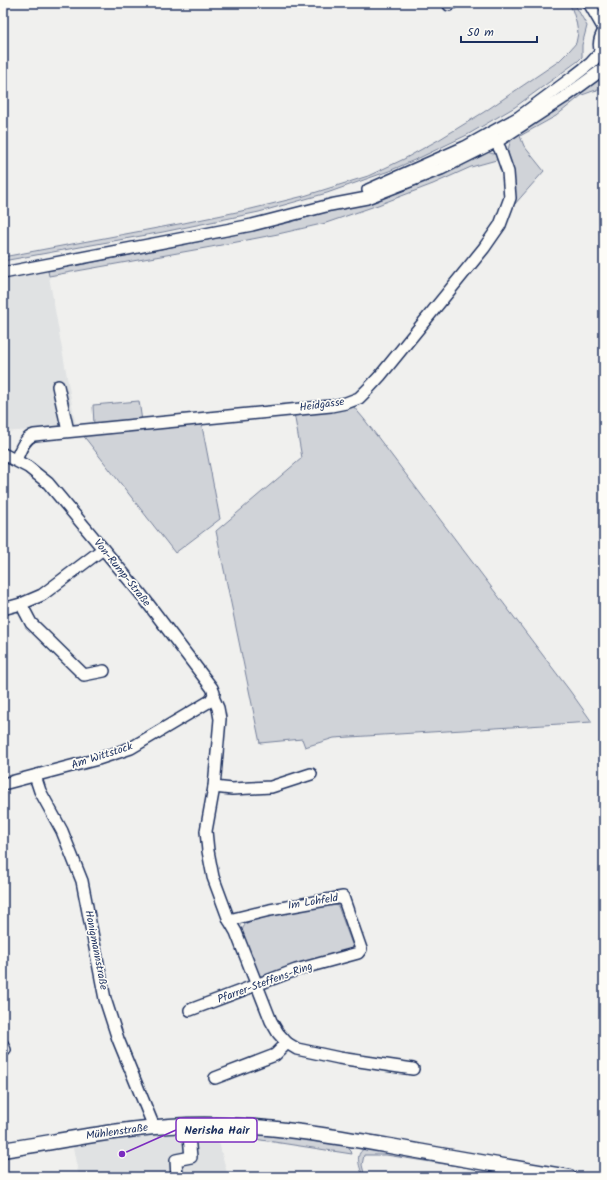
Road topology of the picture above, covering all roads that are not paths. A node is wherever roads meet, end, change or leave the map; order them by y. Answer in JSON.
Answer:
{"nodes":[{"id":1,"x":589,"y":3,"type":"edge"},
{"id":2,"x":602,"y":3,"type":"edge"},
{"id":3,"x":604,"y":6,"type":"edge"},
{"id":4,"x":604,"y":30,"type":"edge"},
{"id":5,"x":602,"y":56,"type":"edge"},
{"id":6,"x":604,"y":70,"type":"edge"},
{"id":7,"x":493,"y":137,"type":"junction"},
{"id":8,"x":3,"y":273,"type":"edge"},
{"id":9,"x":58,"y":386,"type":"dead end"},
{"id":10,"x":68,"y":432,"type":"junction"},
{"id":11,"x":3,"y":454,"type":"edge"},
{"id":12,"x":16,"y":460,"type":"junction"},
{"id":13,"x":103,"y":549,"type":"junction"},
{"id":14,"x":21,"y":604,"type":"junction"},
{"id":15,"x":3,"y":609,"type":"edge"},
{"id":16,"x":104,"y":671,"type":"dead end"},
{"id":17,"x":213,"y":697,"type":"junction"},
{"id":18,"x":311,"y":774,"type":"dead end"},
{"id":19,"x":35,"y":776,"type":"junction"},
{"id":20,"x":3,"y":784,"type":"edge"},
{"id":21,"x":214,"y":787,"type":"junction"},
{"id":22,"x":229,"y":920,"type":"junction"},
{"id":23,"x":362,"y":949,"type":"joint"},
{"id":24,"x":256,"y":985,"type":"junction"},
{"id":25,"x":190,"y":1010,"type":"dead end"},
{"id":26,"x":287,"y":1043,"type":"junction"},
{"id":27,"x":413,"y":1069,"type":"dead end"},
{"id":28,"x":215,"y":1078,"type":"dead end"},
{"id":29,"x":188,"y":1126,"type":"junction"},
{"id":30,"x":154,"y":1127,"type":"junction"},
{"id":31,"x":3,"y":1150,"type":"edge"},
{"id":32,"x":177,"y":1177,"type":"edge"},
{"id":33,"x":569,"y":1177,"type":"edge"}],
"edges":[{"from":1,"to":4,"type":"street"},
{"from":2,"to":3,"type":"street"},
{"from":4,"to":5,"type":"street"},
{"from":5,"to":7,"type":"street"},
{"from":6,"to":7,"type":"street"},
{"from":7,"to":8,"type":"street"},
{"from":7,"to":10,"type":"street","name":"Heidgasse"},
{"from":9,"to":10,"type":"street"},
{"from":10,"to":12,"type":"street","name":"Heidgasse"},
{"from":11,"to":12,"type":"street"},
{"from":12,"to":13,"type":"street","name":"Von-Rump-Straße"},
{"from":13,"to":14,"type":"street"},
{"from":13,"to":17,"type":"street","name":"Von-Rump-Straße"},
{"from":14,"to":15,"type":"street"},
{"from":14,"to":16,"type":"street"},
{"from":17,"to":19,"type":"street","name":"Am Wittstock"},
{"from":17,"to":21,"type":"street"},
{"from":18,"to":21,"type":"street"},
{"from":19,"to":20,"type":"street","name":"Am Wittstock"},
{"from":19,"to":30,"type":"street","name":"Honigmannstraße"},
{"from":21,"to":22,"type":"street"},
{"from":22,"to":23,"type":"street","name":"Im Lohfeld"},
{"from":22,"to":24,"type":"street"},
{"from":23,"to":24,"type":"street","name":"Pfarrer-Steffens-Ring"},
{"from":24,"to":25,"type":"street","name":"Pfarrer-Steffens-Ring"},
{"from":24,"to":26,"type":"street"},
{"from":26,"to":27,"type":"street"},
{"from":26,"to":28,"type":"street"},
{"from":29,"to":30,"type":"main road","name":"Mühlenstraße"},
{"from":29,"to":32,"type":"street"},
{"from":29,"to":33,"type":"main road","name":"Mühlenstraße"},
{"from":30,"to":31,"type":"main road","name":"Mühlenstraße"}]}
